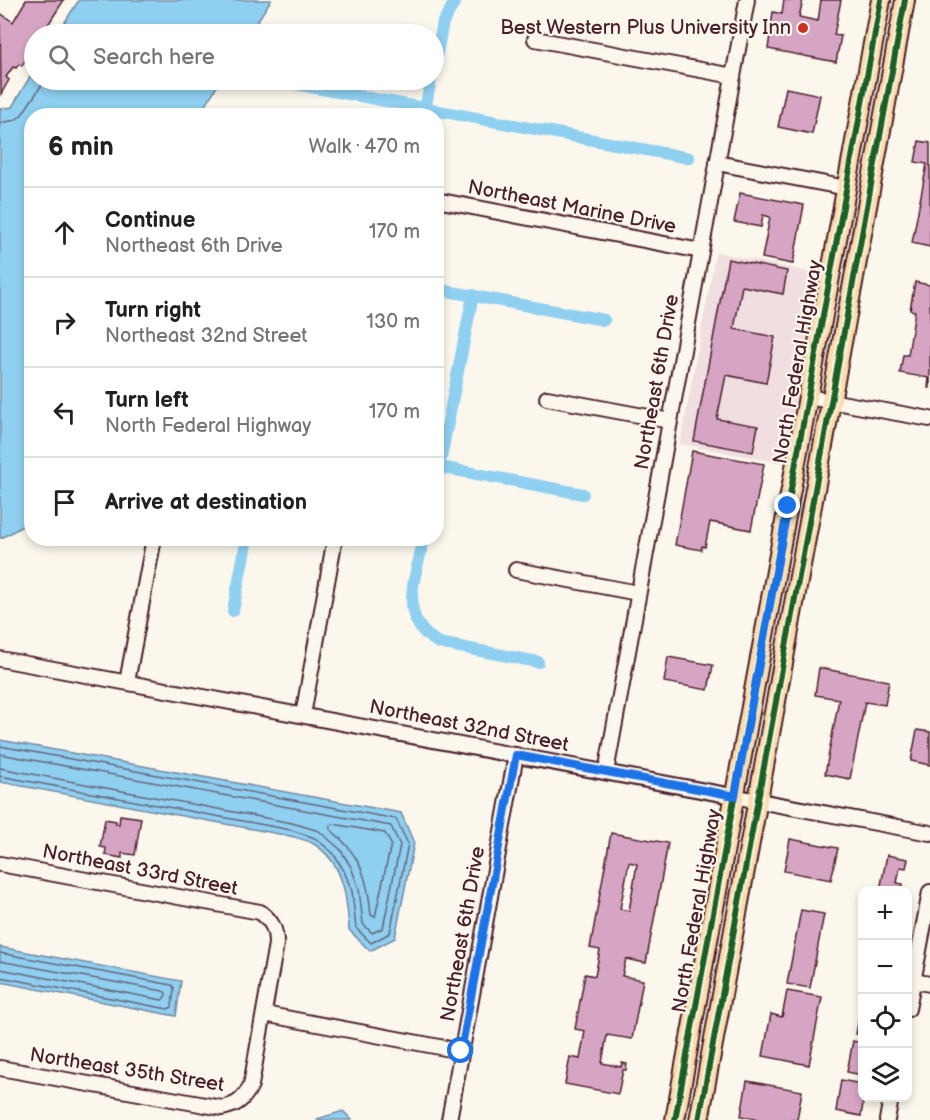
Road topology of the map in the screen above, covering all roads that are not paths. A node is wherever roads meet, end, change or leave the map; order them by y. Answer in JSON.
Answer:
{"nodes":[{"id":1,"x":747,"y":0,"type":"edge"},
{"id":2,"x":881,"y":0,"type":"edge"},
{"id":3,"x":905,"y":0,"type":"edge"},
{"id":4,"x":535,"y":39,"type":"dead end"},
{"id":5,"x":733,"y":76,"type":"junction"},
{"id":6,"x":717,"y":163,"type":"junction"},
{"id":7,"x":847,"y":188,"type":"junction"},
{"id":8,"x":444,"y":202,"type":"edge"},
{"id":9,"x":701,"y":251,"type":"junction"},
{"id":10,"x":547,"y":398,"type":"dead end"},
{"id":11,"x":808,"y":398,"type":"junction"},
{"id":12,"x":831,"y":401,"type":"junction"},
{"id":13,"x":930,"y":419,"type":"edge"},
{"id":14,"x":670,"y":421,"type":"junction"},
{"id":15,"x":152,"y":546,"type":"edge"},
{"id":16,"x":334,"y":546,"type":"edge"},
{"id":17,"x":516,"y":570,"type":"dead end"},
{"id":18,"x":638,"y":593,"type":"junction"},
{"id":19,"x":0,"y":659,"type":"edge"},
{"id":20,"x":127,"y":682,"type":"junction"},
{"id":21,"x":303,"y":715,"type":"junction"},
{"id":22,"x":516,"y":755,"type":"junction"},
{"id":23,"x":606,"y":772,"type":"junction"},
{"id":24,"x":735,"y":796,"type":"junction"},
{"id":25,"x":758,"y":802,"type":"junction"},
{"id":26,"x":930,"y":833,"type":"edge"},
{"id":27,"x":0,"y":864,"type":"edge"},
{"id":28,"x":930,"y":892,"type":"edge"},
{"id":29,"x":913,"y":981,"type":"junction"},
{"id":30,"x":930,"y":984,"type":"edge"},
{"id":31,"x":911,"y":994,"type":"edge"},
{"id":32,"x":264,"y":1014,"type":"junction"},
{"id":33,"x":461,"y":1051,"type":"junction"},
{"id":34,"x":0,"y":1068,"type":"edge"},
{"id":35,"x":890,"y":1102,"type":"edge"},
{"id":36,"x":448,"y":1120,"type":"edge"},
{"id":37,"x":675,"y":1120,"type":"edge"},
{"id":38,"x":699,"y":1120,"type":"edge"},
{"id":39,"x":887,"y":1120,"type":"edge"}],
"edges":[{"from":1,"to":5,"type":"street","name":"Northeast 6th Drive"},
{"from":2,"to":7,"type":"main road","name":"North Federal Highway"},
{"from":3,"to":12,"type":"main road","name":"North Federal Highway"},
{"from":4,"to":5,"type":"street"},
{"from":5,"to":6,"type":"street","name":"Northeast 6th Drive"},
{"from":6,"to":7,"type":"street"},
{"from":6,"to":9,"type":"street","name":"Northeast 6th Drive"},
{"from":7,"to":11,"type":"main road","name":"North Federal Highway"},
{"from":8,"to":9,"type":"street","name":"Northeast Marine Drive"},
{"from":9,"to":14,"type":"street","name":"Northeast 6th Drive"},
{"from":10,"to":14,"type":"street"},
{"from":11,"to":12,"type":"street"},
{"from":11,"to":24,"type":"main road","name":"North Federal Highway"},
{"from":12,"to":13,"type":"street"},
{"from":12,"to":25,"type":"main road","name":"North Federal Highway"},
{"from":14,"to":18,"type":"street","name":"Northeast 6th Drive"},
{"from":15,"to":20,"type":"street"},
{"from":16,"to":21,"type":"street"},
{"from":17,"to":18,"type":"street"},
{"from":18,"to":23,"type":"street","name":"Northeast 6th Drive"},
{"from":19,"to":20,"type":"street","name":"Northeast 32nd Street"},
{"from":20,"to":21,"type":"street","name":"Northeast 32nd Street"},
{"from":21,"to":22,"type":"street","name":"Northeast 32nd Street"},
{"from":22,"to":23,"type":"street","name":"Northeast 32nd Street"},
{"from":22,"to":33,"type":"street","name":"Northeast 6th Drive"},
{"from":23,"to":24,"type":"street","name":"Northeast 32nd Street"},
{"from":24,"to":25,"type":"street","name":"Northeast 32nd Street"},
{"from":24,"to":37,"type":"main road","name":"North Federal Highway"},
{"from":25,"to":26,"type":"street","name":"Northeast 32nd Street"},
{"from":25,"to":38,"type":"main road","name":"North Federal Highway"},
{"from":27,"to":32,"type":"street","name":"Northeast 33rd Street"},
{"from":28,"to":29,"type":"street"},
{"from":29,"to":30,"type":"street"},
{"from":29,"to":31,"type":"street"},
{"from":32,"to":33,"type":"street"},
{"from":32,"to":34,"type":"street","name":"Northeast 35th Street"},
{"from":33,"to":36,"type":"street","name":"Northeast 6th Drive"},
{"from":35,"to":39,"type":"street"}]}
